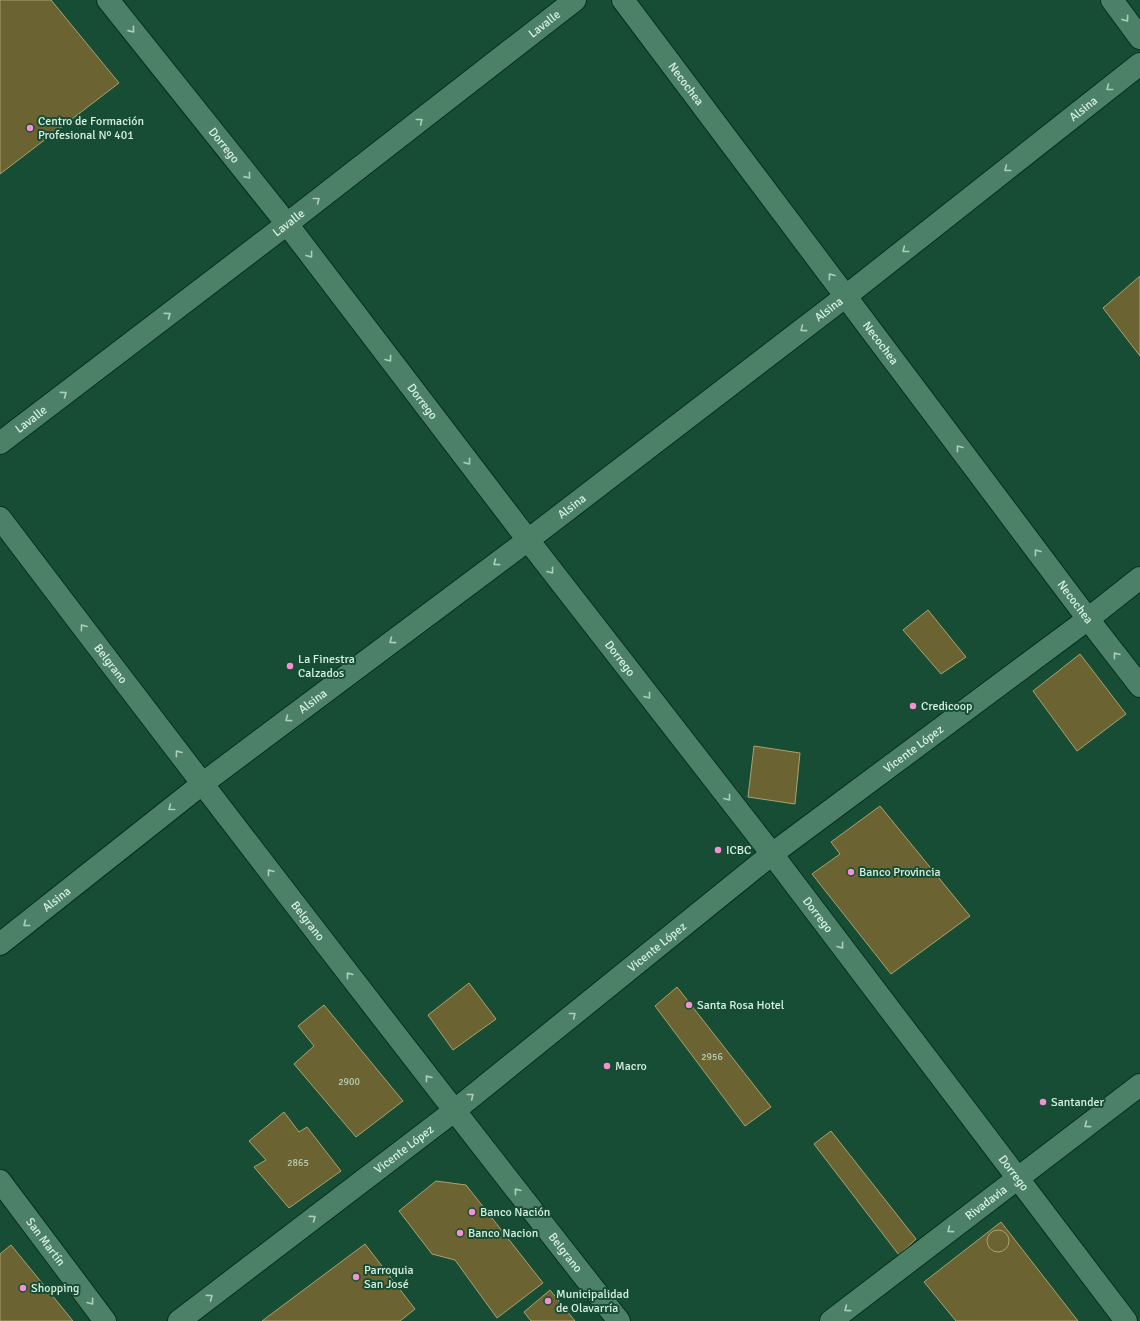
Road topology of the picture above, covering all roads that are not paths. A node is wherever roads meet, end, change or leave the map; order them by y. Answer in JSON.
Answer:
{"nodes":[{"id":1,"x":108,"y":0,"type":"edge"},
{"id":2,"x":575,"y":0,"type":"edge"},
{"id":3,"x":623,"y":0,"type":"edge"},
{"id":4,"x":1112,"y":0,"type":"edge"},
{"id":5,"x":1140,"y":38,"type":"edge"},
{"id":6,"x":1140,"y":64,"type":"edge"},
{"id":7,"x":286,"y":224,"type":"junction"},
{"id":8,"x":846,"y":296,"type":"junction"},
{"id":9,"x":0,"y":443,"type":"edge"},
{"id":10,"x":0,"y":518,"type":"edge"},
{"id":11,"x":528,"y":540,"type":"junction"},
{"id":12,"x":1140,"y":578,"type":"edge"},
{"id":13,"x":1088,"y":619,"type":"junction"},
{"id":14,"x":1140,"y":686,"type":"edge"},
{"id":15,"x":202,"y":784,"type":"junction"},
{"id":16,"x":772,"y":854,"type":"junction"},
{"id":17,"x":0,"y":944,"type":"edge"},
{"id":18,"x":1140,"y":1085,"type":"edge"},
{"id":19,"x":454,"y":1111,"type":"junction"},
{"id":20,"x":1017,"y":1179,"type":"junction"},
{"id":21,"x":0,"y":1181,"type":"edge"},
{"id":22,"x":105,"y":1321,"type":"edge"},
{"id":23,"x":179,"y":1321,"type":"edge"},
{"id":24,"x":619,"y":1321,"type":"edge"},
{"id":25,"x":831,"y":1321,"type":"edge"},
{"id":26,"x":1126,"y":1321,"type":"edge"}],
"edges":[{"from":1,"to":7,"type":"street","name":"Dorrego","one_way":true},
{"from":7,"to":2,"type":"street","name":"Lavalle","one_way":true},
{"from":8,"to":3,"type":"street","name":"Necochea","one_way":true},
{"from":4,"to":5,"type":"street","one_way":true},
{"from":6,"to":8,"type":"street","name":"Alsina","one_way":true},
{"from":9,"to":7,"type":"street","name":"Lavalle","one_way":true},
{"from":7,"to":11,"type":"street","name":"Dorrego","one_way":true},
{"from":8,"to":11,"type":"street","name":"Alsina","one_way":true},
{"from":13,"to":8,"type":"street","name":"Necochea","one_way":true},
{"from":15,"to":10,"type":"street","name":"Belgrano","one_way":true},
{"from":11,"to":15,"type":"street","name":"Alsina","one_way":true},
{"from":11,"to":16,"type":"street","name":"Dorrego","one_way":true},
{"from":12,"to":13,"type":"street","name":"Vicente López"},
{"from":14,"to":13,"type":"street","name":"Necochea","one_way":true},
{"from":13,"to":16,"type":"street","name":"Vicente López"},
{"from":15,"to":17,"type":"street","name":"Alsina","one_way":true},
{"from":19,"to":15,"type":"street","name":"Belgrano","one_way":true},
{"from":19,"to":16,"type":"street","name":"Vicente López","one_way":true},
{"from":16,"to":20,"type":"street","name":"Dorrego","one_way":true},
{"from":18,"to":20,"type":"street","name":"Rivadavia","one_way":true},
{"from":23,"to":19,"type":"street","name":"Vicente López","one_way":true},
{"from":24,"to":19,"type":"street","name":"Belgrano","one_way":true},
{"from":20,"to":25,"type":"street","name":"Rivadavia","one_way":true},
{"from":20,"to":26,"type":"street","name":"Dorrego"},
{"from":21,"to":22,"type":"street","name":"San Martín","one_way":true}]}
